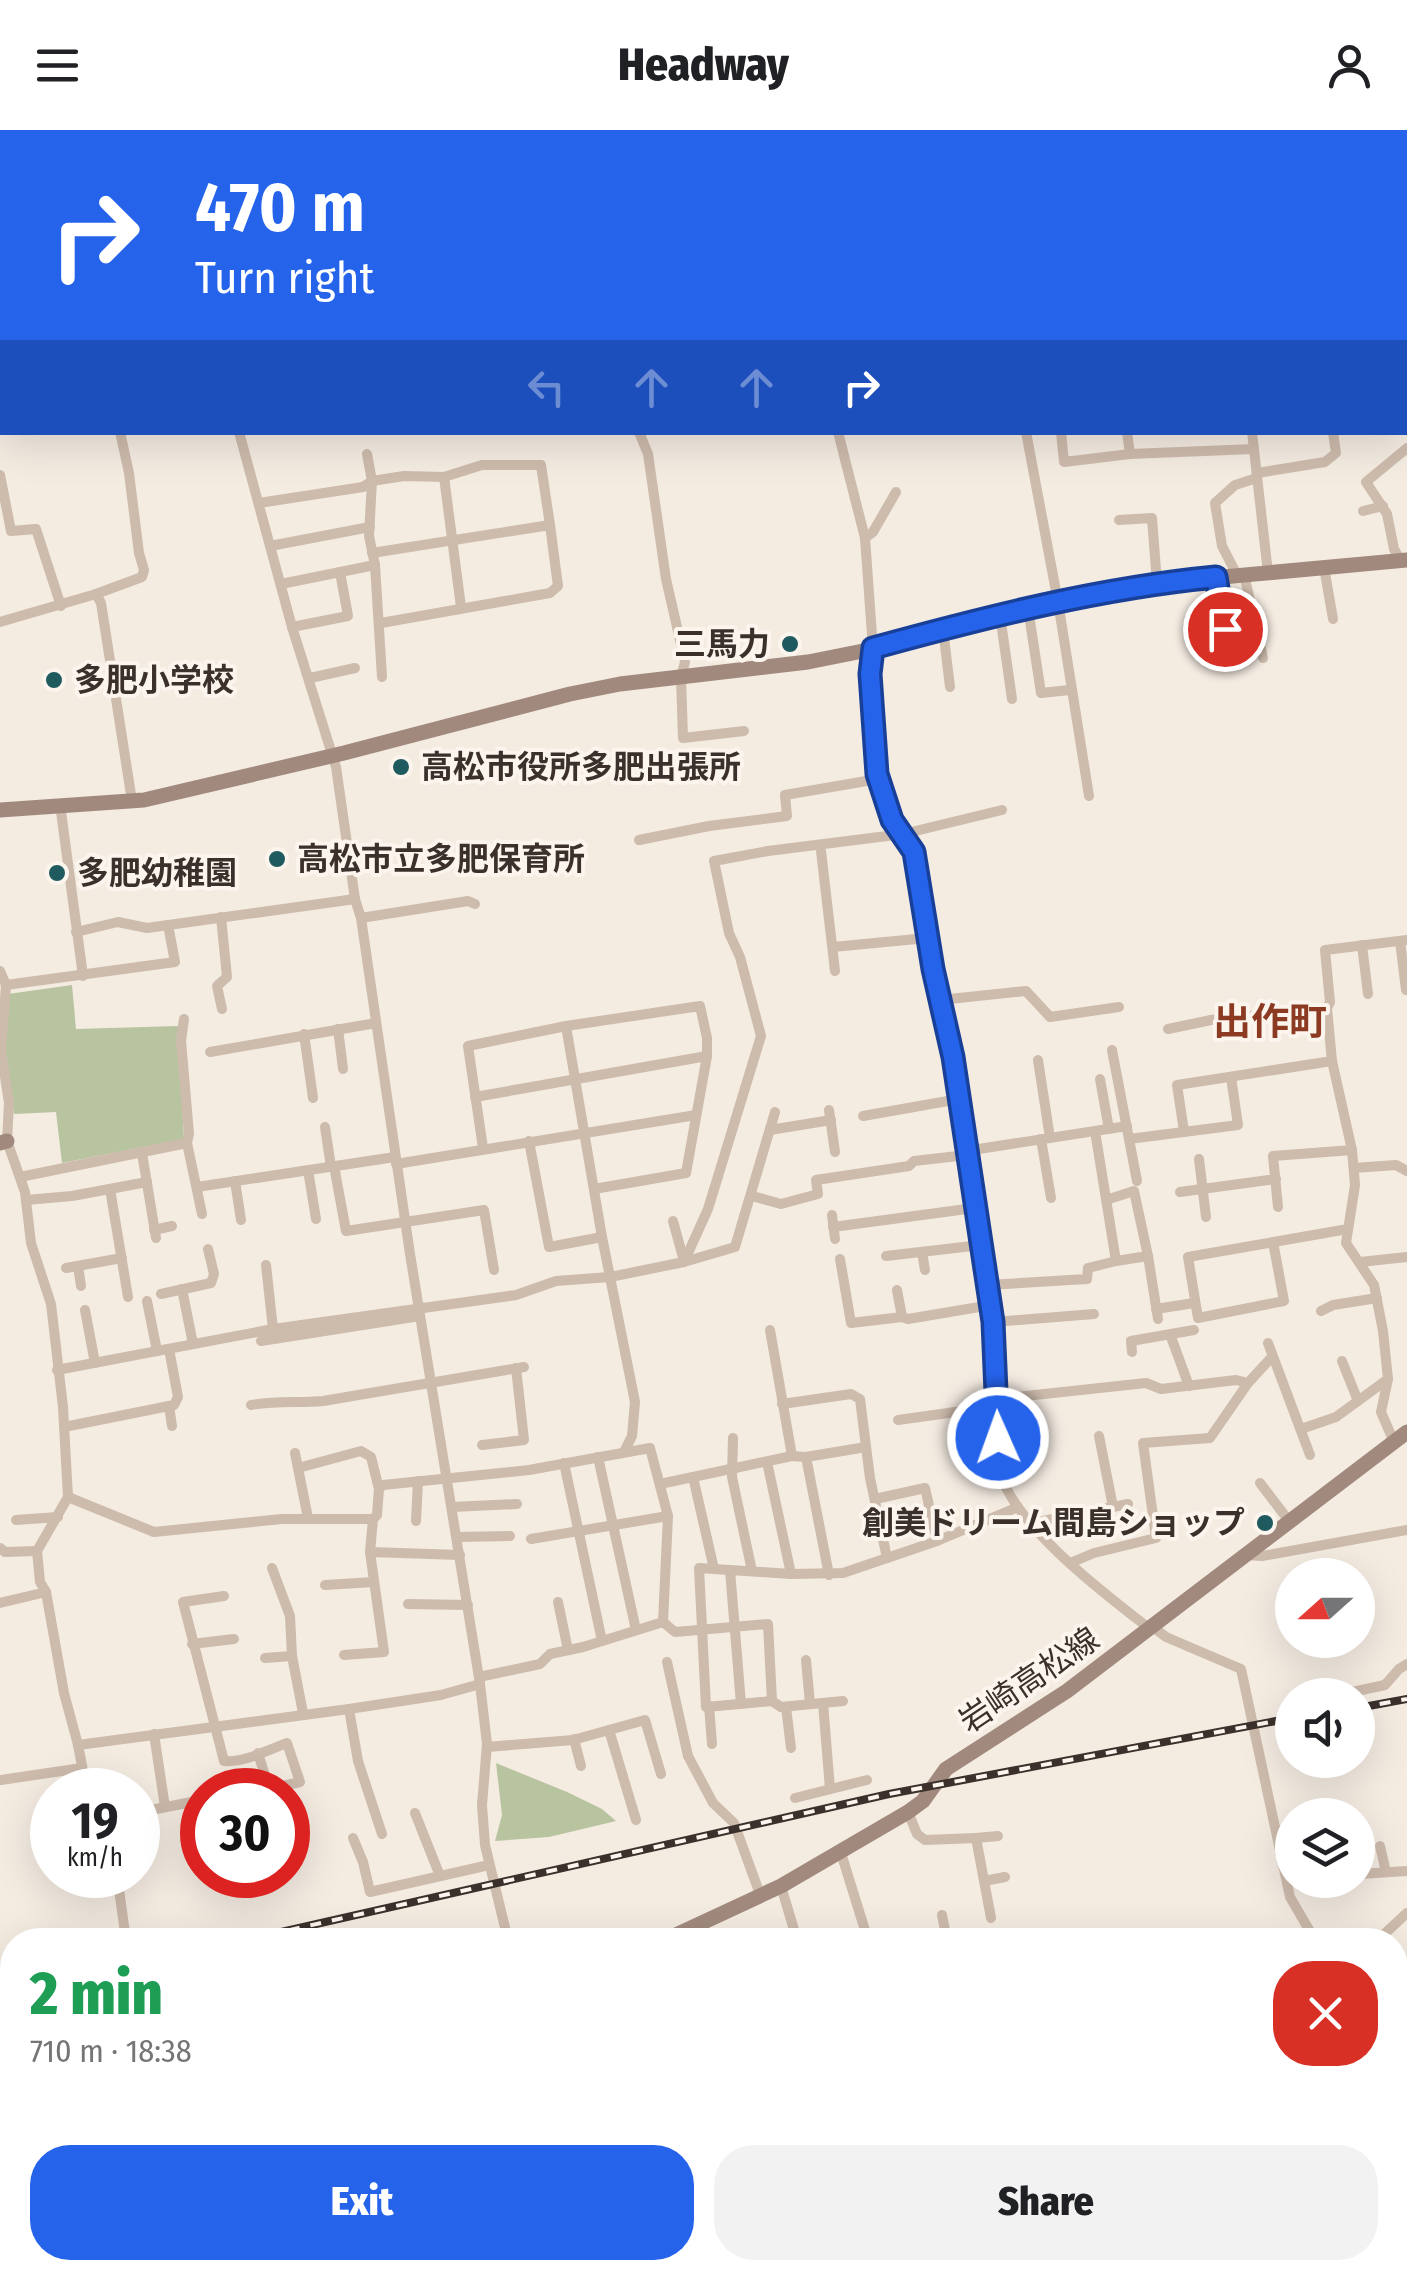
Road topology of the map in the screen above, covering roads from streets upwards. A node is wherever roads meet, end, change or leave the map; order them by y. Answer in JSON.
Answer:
{"nodes":[{"id":1,"x":121,"y":435,"type":"edge"},
{"id":2,"x":241,"y":435,"type":"edge"},
{"id":3,"x":641,"y":435,"type":"edge"},
{"id":4,"x":839,"y":435,"type":"edge"},
{"id":5,"x":1027,"y":435,"type":"edge"},
{"id":6,"x":1061,"y":435,"type":"edge"},
{"id":7,"x":1127,"y":435,"type":"edge"},
{"id":8,"x":1252,"y":435,"type":"edge"},
{"id":9,"x":1333,"y":435,"type":"edge"},
{"id":10,"x":1254,"y":448,"type":"junction"},
{"id":11,"x":1407,"y":448,"type":"edge"},
{"id":12,"x":367,"y":454,"type":"dead end"},
{"id":13,"x":1130,"y":454,"type":"junction"},
{"id":14,"x":0,"y":475,"type":"edge"},
{"id":15,"x":1257,"y":475,"type":"junction"},
{"id":16,"x":444,"y":477,"type":"junction"},
{"id":17,"x":372,"y":481,"type":"junction"},
{"id":18,"x":896,"y":492,"type":"dead end"},
{"id":19,"x":258,"y":504,"type":"junction"},
{"id":20,"x":1383,"y":506,"type":"junction"},
{"id":21,"x":1363,"y":511,"type":"dead end"},
{"id":22,"x":1119,"y":520,"type":"dead end"},
{"id":23,"x":550,"y":525,"type":"junction"},
{"id":24,"x":370,"y":527,"type":"junction"},
{"id":25,"x":865,"y":538,"type":"junction"},
{"id":26,"x":454,"y":540,"type":"junction"},
{"id":27,"x":270,"y":546,"type":"junction"},
{"id":28,"x":374,"y":560,"type":"junction"},
{"id":29,"x":1404,"y":560,"type":"edge"},
{"id":30,"x":1324,"y":568,"type":"junction"},
{"id":31,"x":340,"y":572,"type":"junction"},
{"id":32,"x":1268,"y":572,"type":"junction"},
{"id":33,"x":1240,"y":575,"type":"junction"},
{"id":34,"x":1216,"y":577,"type":"junction"},
{"id":35,"x":1157,"y":583,"type":"junction"},
{"id":36,"x":281,"y":584,"type":"junction"},
{"id":37,"x":96,"y":594,"type":"junction"},
{"id":38,"x":1058,"y":602,"type":"junction"},
{"id":39,"x":62,"y":606,"type":"junction"},
{"id":40,"x":461,"y":607,"type":"junction"},
{"id":41,"x":1028,"y":608,"type":"junction"},
{"id":42,"x":1000,"y":615,"type":"junction"},
{"id":43,"x":1253,"y":616,"type":"junction"},
{"id":44,"x":1334,"y":619,"type":"dead end"},
{"id":45,"x":0,"y":622,"type":"edge"},
{"id":46,"x":381,"y":623,"type":"junction"},
{"id":47,"x":292,"y":627,"type":"junction"},
{"id":48,"x":943,"y":629,"type":"junction"},
{"id":49,"x":873,"y":648,"type":"junction"},
{"id":50,"x":1263,"y":658,"type":"dead end"},
{"id":51,"x":355,"y":668,"type":"dead end"},
{"id":52,"x":382,"y":677,"type":"dead end"},
{"id":53,"x":681,"y":677,"type":"junction"},
{"id":54,"x":310,"y":678,"type":"junction"},
{"id":55,"x":950,"y":686,"type":"dead end"},
{"id":56,"x":1070,"y":690,"type":"junction"},
{"id":57,"x":1012,"y":699,"type":"dead end"},
{"id":58,"x":744,"y":731,"type":"dead end"},
{"id":59,"x":332,"y":756,"type":"junction"},
{"id":60,"x":878,"y":779,"type":"junction"},
{"id":61,"x":1088,"y":796,"type":"dead end"},
{"id":62,"x":132,"y":801,"type":"junction"},
{"id":63,"x":60,"y":804,"type":"junction"},
{"id":64,"x":0,"y":810,"type":"edge"},
{"id":65,"x":1002,"y":810,"type":"dead end"},
{"id":66,"x":903,"y":834,"type":"junction"},
{"id":67,"x":639,"y":840,"type":"dead end"},
{"id":68,"x":822,"y":850,"type":"dead end"},
{"id":69,"x":355,"y":899,"type":"junction"},
{"id":70,"x":474,"y":904,"type":"dead end"},
{"id":71,"x":222,"y":917,"type":"junction"},
{"id":72,"x":362,"y":918,"type":"junction"},
{"id":73,"x":168,"y":925,"type":"junction"},
{"id":74,"x":76,"y":932,"type":"junction"},
{"id":75,"x":927,"y":938,"type":"junction"},
{"id":76,"x":1403,"y":941,"type":"edge"},
{"id":77,"x":1362,"y":945,"type":"junction"},
{"id":78,"x":833,"y":947,"type":"junction"},
{"id":79,"x":0,"y":971,"type":"edge"},
{"id":80,"x":835,"y":971,"type":"dead end"},
{"id":81,"x":82,"y":976,"type":"junction"},
{"id":82,"x":6,"y":985,"type":"junction"},
{"id":83,"x":1406,"y":990,"type":"edge"},
{"id":84,"x":1368,"y":994,"type":"dead end"},
{"id":85,"x":940,"y":1000,"type":"junction"},
{"id":86,"x":1120,"y":1007,"type":"dead end"},
{"id":87,"x":1327,"y":1008,"type":"junction"},
{"id":88,"x":222,"y":1009,"type":"dead end"},
{"id":89,"x":184,"y":1019,"type":"dead end"},
{"id":90,"x":376,"y":1023,"type":"junction"},
{"id":91,"x":566,"y":1026,"type":"junction"},
{"id":92,"x":338,"y":1029,"type":"junction"},
{"id":93,"x":1168,"y":1029,"type":"dead end"},
{"id":94,"x":304,"y":1034,"type":"junction"},
{"id":95,"x":1112,"y":1050,"type":"dead end"},
{"id":96,"x":210,"y":1052,"type":"dead end"},
{"id":97,"x":707,"y":1056,"type":"junction"},
{"id":98,"x":1038,"y":1060,"type":"dead end"},
{"id":99,"x":1332,"y":1061,"type":"junction"},
{"id":100,"x":343,"y":1069,"type":"dead end"},
{"id":101,"x":1231,"y":1077,"type":"junction"},
{"id":102,"x":1100,"y":1079,"type":"dead end"},
{"id":103,"x":574,"y":1080,"type":"junction"},
{"id":104,"x":475,"y":1097,"type":"junction"},
{"id":105,"x":313,"y":1098,"type":"dead end"},
{"id":106,"x":959,"y":1099,"type":"junction"},
{"id":107,"x":775,"y":1112,"type":"dead end"},
{"id":108,"x":696,"y":1115,"type":"junction"},
{"id":109,"x":863,"y":1116,"type":"dead end"},
{"id":110,"x":324,"y":1127,"type":"dead end"},
{"id":111,"x":1108,"y":1129,"type":"junction"},
{"id":112,"x":770,"y":1130,"type":"junction"},
{"id":113,"x":1096,"y":1131,"type":"junction"},
{"id":114,"x":583,"y":1132,"type":"junction"},
{"id":115,"x":1128,"y":1132,"type":"junction"},
{"id":116,"x":1184,"y":1132,"type":"junction"},
{"id":117,"x":1045,"y":1138,"type":"junction"},
{"id":118,"x":530,"y":1141,"type":"junction"},
{"id":119,"x":4,"y":1142,"type":"edge"},
{"id":120,"x":187,"y":1143,"type":"junction"},
{"id":121,"x":483,"y":1148,"type":"junction"},
{"id":122,"x":1352,"y":1150,"type":"junction"},
{"id":123,"x":835,"y":1152,"type":"dead end"},
{"id":124,"x":142,"y":1153,"type":"junction"},
{"id":125,"x":967,"y":1153,"type":"junction"},
{"id":126,"x":395,"y":1160,"type":"junction"},
{"id":127,"x":1200,"y":1160,"type":"dead end"},
{"id":128,"x":332,"y":1167,"type":"junction"},
{"id":129,"x":1354,"y":1168,"type":"junction"},
{"id":130,"x":308,"y":1170,"type":"junction"},
{"id":131,"x":1407,"y":1171,"type":"edge"},
{"id":132,"x":20,"y":1176,"type":"junction"},
{"id":133,"x":1276,"y":1179,"type":"junction"},
{"id":134,"x":235,"y":1181,"type":"junction"},
{"id":135,"x":1137,"y":1181,"type":"dead end"},
{"id":136,"x":147,"y":1182,"type":"junction"},
{"id":137,"x":197,"y":1187,"type":"junction"},
{"id":138,"x":1203,"y":1188,"type":"junction"},
{"id":139,"x":594,"y":1189,"type":"junction"},
{"id":140,"x":110,"y":1190,"type":"junction"},
{"id":141,"x":1180,"y":1192,"type":"dead end"},
{"id":142,"x":752,"y":1196,"type":"junction"},
{"id":143,"x":1050,"y":1198,"type":"dead end"},
{"id":144,"x":26,"y":1200,"type":"junction"},
{"id":145,"x":1106,"y":1200,"type":"junction"},
{"id":146,"x":1278,"y":1207,"type":"dead end"},
{"id":147,"x":974,"y":1208,"type":"junction"},
{"id":148,"x":202,"y":1214,"type":"dead end"},
{"id":149,"x":1206,"y":1217,"type":"dead end"},
{"id":150,"x":316,"y":1219,"type":"dead end"},
{"id":151,"x":241,"y":1220,"type":"dead end"},
{"id":152,"x":673,"y":1221,"type":"dead end"},
{"id":153,"x":405,"y":1222,"type":"junction"},
{"id":154,"x":172,"y":1226,"type":"dead end"},
{"id":155,"x":833,"y":1227,"type":"dead end"},
{"id":156,"x":1348,"y":1229,"type":"junction"},
{"id":157,"x":602,"y":1238,"type":"junction"},
{"id":158,"x":1273,"y":1242,"type":"junction"},
{"id":159,"x":980,"y":1244,"type":"junction"},
{"id":160,"x":208,"y":1250,"type":"dead end"},
{"id":161,"x":922,"y":1252,"type":"junction"},
{"id":162,"x":886,"y":1256,"type":"dead end"},
{"id":163,"x":1148,"y":1256,"type":"junction"},
{"id":164,"x":122,"y":1258,"type":"junction"},
{"id":165,"x":1407,"y":1258,"type":"edge"},
{"id":166,"x":840,"y":1259,"type":"dead end"},
{"id":167,"x":1116,"y":1261,"type":"junction"},
{"id":168,"x":684,"y":1262,"type":"junction"},
{"id":169,"x":1360,"y":1262,"type":"junction"},
{"id":170,"x":266,"y":1265,"type":"dead end"},
{"id":171,"x":494,"y":1270,"type":"dead end"},
{"id":172,"x":925,"y":1270,"type":"dead end"},
{"id":173,"x":610,"y":1277,"type":"junction"},
{"id":174,"x":988,"y":1285,"type":"junction"},
{"id":175,"x":82,"y":1286,"type":"dead end"},
{"id":176,"x":182,"y":1289,"type":"junction"},
{"id":177,"x":898,"y":1290,"type":"dead end"},
{"id":178,"x":161,"y":1294,"type":"dead end"},
{"id":179,"x":128,"y":1297,"type":"dead end"},
{"id":180,"x":1376,"y":1298,"type":"junction"},
{"id":181,"x":147,"y":1301,"type":"dead end"},
{"id":182,"x":1194,"y":1303,"type":"junction"},
{"id":183,"x":991,"y":1305,"type":"junction"},
{"id":184,"x":85,"y":1310,"type":"dead end"},
{"id":185,"x":1322,"y":1311,"type":"dead end"},
{"id":186,"x":419,"y":1312,"type":"junction"},
{"id":187,"x":1094,"y":1314,"type":"dead end"},
{"id":188,"x":902,"y":1317,"type":"junction"},
{"id":189,"x":993,"y":1322,"type":"junction"},
{"id":190,"x":273,"y":1328,"type":"junction"},
{"id":191,"x":770,"y":1330,"type":"dead end"},
{"id":192,"x":1194,"y":1330,"type":"dead end"},
{"id":193,"x":1171,"y":1336,"type":"junction"},
{"id":194,"x":262,"y":1340,"type":"dead end"},
{"id":195,"x":1268,"y":1343,"type":"dead end"},
{"id":196,"x":193,"y":1344,"type":"junction"},
{"id":197,"x":163,"y":1350,"type":"junction"},
{"id":198,"x":1132,"y":1352,"type":"dead end"},
{"id":199,"x":1272,"y":1356,"type":"junction"},
{"id":200,"x":1342,"y":1361,"type":"dead end"},
{"id":201,"x":95,"y":1363,"type":"junction"},
{"id":202,"x":57,"y":1370,"type":"junction"},
{"id":203,"x":1388,"y":1378,"type":"junction"},
{"id":204,"x":431,"y":1382,"type":"junction"},
{"id":205,"x":1248,"y":1382,"type":"junction"},
{"id":206,"x":1189,"y":1386,"type":"junction"},
{"id":207,"x":1358,"y":1401,"type":"junction"},
{"id":208,"x":998,"y":1402,"type":"junction"},
{"id":209,"x":782,"y":1404,"type":"junction"},
{"id":210,"x":252,"y":1405,"type":"dead end"},
{"id":211,"x":168,"y":1406,"type":"junction"},
{"id":212,"x":898,"y":1420,"type":"dead end"},
{"id":213,"x":172,"y":1426,"type":"dead end"},
{"id":214,"x":64,"y":1427,"type":"junction"},
{"id":215,"x":1301,"y":1429,"type":"junction"},
{"id":216,"x":1099,"y":1436,"type":"dead end"},
{"id":217,"x":1400,"y":1437,"type":"edge"},
{"id":218,"x":732,"y":1438,"type":"dead end"},
{"id":219,"x":482,"y":1445,"type":"dead end"},
{"id":220,"x":866,"y":1447,"type":"junction"},
{"id":221,"x":624,"y":1452,"type":"junction"},
{"id":222,"x":294,"y":1453,"type":"dead end"},
{"id":223,"x":1310,"y":1455,"type":"dead end"},
{"id":224,"x":792,"y":1456,"type":"junction"},
{"id":225,"x":598,"y":1457,"type":"junction"},
{"id":226,"x":806,"y":1458,"type":"junction"},
{"id":227,"x":767,"y":1462,"type":"junction"},
{"id":228,"x":564,"y":1464,"type":"junction"},
{"id":229,"x":298,"y":1468,"type":"junction"},
{"id":230,"x":732,"y":1469,"type":"junction"},
{"id":231,"x":447,"y":1477,"type":"junction"},
{"id":232,"x":693,"y":1477,"type":"junction"},
{"id":233,"x":418,"y":1480,"type":"junction"},
{"id":234,"x":660,"y":1484,"type":"junction"},
{"id":235,"x":1260,"y":1484,"type":"dead end"},
{"id":236,"x":379,"y":1489,"type":"junction"},
{"id":237,"x":68,"y":1497,"type":"junction"},
{"id":238,"x":875,"y":1499,"type":"junction"},
{"id":239,"x":517,"y":1504,"type":"dead end"},
{"id":240,"x":1128,"y":1504,"type":"dead end"},
{"id":241,"x":1018,"y":1506,"type":"junction"},
{"id":242,"x":452,"y":1507,"type":"junction"},
{"id":243,"x":1113,"y":1507,"type":"junction"},
{"id":244,"x":668,"y":1516,"type":"junction"},
{"id":245,"x":58,"y":1517,"type":"junction"},
{"id":246,"x":308,"y":1518,"type":"junction"},
{"id":247,"x":373,"y":1519,"type":"junction"},
{"id":248,"x":16,"y":1520,"type":"dead end"},
{"id":249,"x":416,"y":1521,"type":"dead end"},
{"id":250,"x":1289,"y":1521,"type":"junction"},
{"id":251,"x":1033,"y":1523,"type":"junction"},
{"id":252,"x":613,"y":1526,"type":"junction"},
{"id":253,"x":1407,"y":1530,"type":"edge"},
{"id":254,"x":579,"y":1532,"type":"junction"},
{"id":255,"x":510,"y":1536,"type":"dead end"},
{"id":256,"x":457,"y":1537,"type":"junction"},
{"id":257,"x":531,"y":1539,"type":"dead end"},
{"id":258,"x":937,"y":1542,"type":"junction"},
{"id":259,"x":0,"y":1548,"type":"edge"},
{"id":260,"x":37,"y":1551,"type":"junction"},
{"id":261,"x":370,"y":1552,"type":"junction"},
{"id":262,"x":460,"y":1555,"type":"junction"},
{"id":263,"x":1245,"y":1555,"type":"junction"},
{"id":264,"x":887,"y":1558,"type":"junction"},
{"id":265,"x":1070,"y":1563,"type":"junction"},
{"id":266,"x":272,"y":1568,"type":"dead end"},
{"id":267,"x":714,"y":1568,"type":"junction"},
{"id":268,"x":730,"y":1570,"type":"junction"},
{"id":269,"x":752,"y":1572,"type":"junction"},
{"id":270,"x":790,"y":1574,"type":"junction"},
{"id":271,"x":829,"y":1575,"type":"junction"},
{"id":272,"x":374,"y":1582,"type":"junction"},
{"id":273,"x":324,"y":1585,"type":"dead end"},
{"id":274,"x":46,"y":1592,"type":"junction"},
{"id":275,"x":224,"y":1596,"type":"dead end"},
{"id":276,"x":0,"y":1602,"type":"edge"},
{"id":277,"x":558,"y":1602,"type":"dead end"},
{"id":278,"x":408,"y":1604,"type":"dead end"},
{"id":279,"x":468,"y":1606,"type":"junction"},
{"id":280,"x":663,"y":1622,"type":"junction"},
{"id":281,"x":735,"y":1627,"type":"junction"},
{"id":282,"x":1152,"y":1628,"type":"junction"},
{"id":283,"x":636,"y":1630,"type":"junction"},
{"id":284,"x":700,"y":1630,"type":"junction"},
{"id":285,"x":234,"y":1639,"type":"dead end"},
{"id":286,"x":602,"y":1641,"type":"junction"},
{"id":287,"x":192,"y":1644,"type":"junction"},
{"id":288,"x":568,"y":1650,"type":"junction"},
{"id":289,"x":344,"y":1655,"type":"dead end"},
{"id":290,"x":292,"y":1656,"type":"junction"},
{"id":291,"x":266,"y":1658,"type":"dead end"},
{"id":292,"x":806,"y":1660,"type":"dead end"},
{"id":293,"x":667,"y":1662,"type":"dead end"},
{"id":294,"x":1407,"y":1664,"type":"edge"},
{"id":295,"x":480,"y":1680,"type":"junction"},
{"id":296,"x":1375,"y":1687,"type":"edge"},
{"id":297,"x":772,"y":1701,"type":"junction"},
{"id":298,"x":843,"y":1701,"type":"dead end"},
{"id":299,"x":823,"y":1703,"type":"junction"},
{"id":300,"x":741,"y":1704,"type":"junction"},
{"id":301,"x":810,"y":1704,"type":"junction"},
{"id":302,"x":709,"y":1706,"type":"junction"},
{"id":303,"x":786,"y":1707,"type":"junction"},
{"id":304,"x":348,"y":1709,"type":"junction"},
{"id":305,"x":303,"y":1713,"type":"junction"},
{"id":306,"x":214,"y":1726,"type":"junction"},
{"id":307,"x":610,"y":1730,"type":"junction"},
{"id":308,"x":154,"y":1734,"type":"junction"},
{"id":309,"x":574,"y":1740,"type":"junction"},
{"id":310,"x":712,"y":1744,"type":"dead end"},
{"id":311,"x":78,"y":1745,"type":"junction"},
{"id":312,"x":487,"y":1746,"type":"junction"},
{"id":313,"x":791,"y":1748,"type":"dead end"},
{"id":314,"x":258,"y":1753,"type":"junction"},
{"id":315,"x":581,"y":1766,"type":"dead end"},
{"id":316,"x":82,"y":1768,"type":"edge"},
{"id":317,"x":661,"y":1774,"type":"dead end"},
{"id":318,"x":30,"y":1776,"type":"edge"},
{"id":319,"x":2,"y":1780,"type":"edge"},
{"id":320,"x":867,"y":1780,"type":"dead end"},
{"id":321,"x":830,"y":1789,"type":"junction"},
{"id":322,"x":795,"y":1798,"type":"dead end"},
{"id":323,"x":180,"y":1804,"type":"edge"},
{"id":324,"x":165,"y":1807,"type":"junction"},
{"id":325,"x":160,"y":1808,"type":"edge"},
{"id":326,"x":415,"y":1812,"type":"dead end"},
{"id":327,"x":908,"y":1812,"type":"junction"},
{"id":328,"x":636,"y":1820,"type":"dead end"},
{"id":329,"x":382,"y":1834,"type":"dead end"},
{"id":330,"x":998,"y":1836,"type":"dead end"},
{"id":331,"x":353,"y":1838,"type":"dead end"},
{"id":332,"x":976,"y":1838,"type":"junction"},
{"id":333,"x":1380,"y":1846,"type":"dead end"},
{"id":334,"x":841,"y":1853,"type":"junction"},
{"id":335,"x":489,"y":1865,"type":"junction"},
{"id":336,"x":1407,"y":1871,"type":"edge"},
{"id":337,"x":1386,"y":1872,"type":"junction"},
{"id":338,"x":1375,"y":1873,"type":"edge"},
{"id":339,"x":440,"y":1876,"type":"junction"},
{"id":340,"x":1005,"y":1877,"type":"dead end"},
{"id":341,"x":984,"y":1880,"type":"junction"},
{"id":342,"x":781,"y":1886,"type":"junction"},
{"id":343,"x":761,"y":1897,"type":"junction"},
{"id":344,"x":120,"y":1898,"type":"edge"},
{"id":345,"x":942,"y":1915,"type":"dead end"},
{"id":346,"x":992,"y":1918,"type":"dead end"},
{"id":347,"x":124,"y":1928,"type":"edge"},
{"id":348,"x":505,"y":1928,"type":"edge"},
{"id":349,"x":692,"y":1928,"type":"edge"},
{"id":350,"x":793,"y":1928,"type":"edge"},
{"id":351,"x":864,"y":1928,"type":"edge"},
{"id":352,"x":945,"y":1928,"type":"edge"},
{"id":353,"x":1308,"y":1928,"type":"edge"}],
"edges":[{"from":1,"to":37,"type":"street"},
{"from":2,"to":19,"type":"street"},
{"from":3,"to":53,"type":"street"},
{"from":4,"to":25,"type":"street"},
{"from":5,"to":38,"type":"street"},
{"from":6,"to":13,"type":"street"},
{"from":7,"to":13,"type":"street"},
{"from":8,"to":10,"type":"street"},
{"from":9,"to":15,"type":"street"},
{"from":10,"to":13,"type":"street"},
{"from":10,"to":15,"type":"street"},
{"from":11,"to":20,"type":"street"},
{"from":12,"to":17,"type":"street"},
{"from":14,"to":39,"type":"street"},
{"from":15,"to":32,"type":"street"},
{"from":15,"to":33,"type":"street"},
{"from":16,"to":17,"type":"street"},
{"from":16,"to":23,"type":"street"},
{"from":16,"to":26,"type":"street"},
{"from":17,"to":19,"type":"street"},
{"from":17,"to":24,"type":"street"},
{"from":18,"to":25,"type":"street"},
{"from":19,"to":27,"type":"street"},
{"from":20,"to":21,"type":"street"},
{"from":20,"to":29,"type":"street"},
{"from":22,"to":35,"type":"street"},
{"from":23,"to":26,"type":"street"},
{"from":23,"to":40,"type":"street"},
{"from":24,"to":27,"type":"street"},
{"from":24,"to":28,"type":"street"},
{"from":25,"to":49,"type":"street"},
{"from":26,"to":28,"type":"street"},
{"from":26,"to":40,"type":"street"},
{"from":27,"to":36,"type":"street"},
{"from":28,"to":31,"type":"street"},
{"from":28,"to":46,"type":"street"},
{"from":29,"to":30,"type":"street"},
{"from":30,"to":32,"type":"street"},
{"from":30,"to":44,"type":"street"},
{"from":31,"to":36,"type":"street"},
{"from":31,"to":47,"type":"street"},
{"from":32,"to":33,"type":"street"},
{"from":33,"to":34,"type":"street"},
{"from":33,"to":43,"type":"street"},
{"from":34,"to":35,"type":"street"},
{"from":34,"to":43,"type":"street"},
{"from":35,"to":38,"type":"street"},
{"from":36,"to":47,"type":"street"},
{"from":37,"to":39,"type":"street"},
{"from":37,"to":62,"type":"street"},
{"from":38,"to":41,"type":"street"},
{"from":38,"to":56,"type":"street"},
{"from":39,"to":45,"type":"street"},
{"from":40,"to":46,"type":"street"},
{"from":41,"to":42,"type":"street"},
{"from":41,"to":56,"type":"street"},
{"from":42,"to":48,"type":"street"},
{"from":42,"to":57,"type":"street"},
{"from":43,"to":50,"type":"street"},
{"from":46,"to":52,"type":"street"},
{"from":47,"to":54,"type":"street"},
{"from":48,"to":49,"type":"street"},
{"from":48,"to":55,"type":"street"},
{"from":49,"to":53,"type":"street"},
{"from":49,"to":60,"type":"street"},
{"from":51,"to":54,"type":"street"},
{"from":53,"to":58,"type":"street"},
{"from":53,"to":59,"type":"street"},
{"from":54,"to":59,"type":"street"},
{"from":56,"to":61,"type":"street"},
{"from":59,"to":62,"type":"street"},
{"from":59,"to":69,"type":"street"},
{"from":60,"to":66,"type":"street"},
{"from":60,"to":67,"type":"street"},
{"from":62,"to":63,"type":"street"},
{"from":63,"to":64,"type":"street"},
{"from":63,"to":74,"type":"street"},
{"from":65,"to":66,"type":"street"},
{"from":66,"to":75,"type":"street"},
{"from":66,"to":168,"type":"street"},
{"from":68,"to":78,"type":"street"},
{"from":69,"to":71,"type":"street"},
{"from":69,"to":72,"type":"street"},
{"from":70,"to":72,"type":"street"},
{"from":71,"to":73,"type":"street"},
{"from":71,"to":88,"type":"street"},
{"from":72,"to":90,"type":"street"},
{"from":73,"to":74,"type":"street"},
{"from":73,"to":81,"type":"street"},
{"from":74,"to":81,"type":"street"},
{"from":75,"to":78,"type":"street"},
{"from":75,"to":85,"type":"street"},
{"from":76,"to":77,"type":"street"},
{"from":76,"to":83,"type":"street"},
{"from":77,"to":84,"type":"street"},
{"from":77,"to":87,"type":"street"},
{"from":78,"to":80,"type":"street"},
{"from":79,"to":82,"type":"street"},
{"from":81,"to":82,"type":"street"},
{"from":82,"to":119,"type":"street"},
{"from":85,"to":86,"type":"street"},
{"from":85,"to":106,"type":"street"},
{"from":87,"to":93,"type":"street"},
{"from":87,"to":99,"type":"street"},
{"from":89,"to":120,"type":"street"},
{"from":90,"to":92,"type":"street"},
{"from":90,"to":126,"type":"street"},
{"from":91,"to":97,"type":"street"},
{"from":91,"to":103,"type":"street"},
{"from":91,"to":104,"type":"street"},
{"from":92,"to":94,"type":"street"},
{"from":92,"to":100,"type":"street"},
{"from":94,"to":96,"type":"street"},
{"from":94,"to":105,"type":"street"},
{"from":95,"to":115,"type":"street"},
{"from":97,"to":103,"type":"street"},
{"from":97,"to":108,"type":"street"},
{"from":98,"to":117,"type":"street"},
{"from":99,"to":101,"type":"street"},
{"from":99,"to":122,"type":"street"},
{"from":101,"to":116,"type":"street"},
{"from":101,"to":116,"type":"street"},
{"from":102,"to":111,"type":"street"},
{"from":103,"to":104,"type":"street"},
{"from":103,"to":114,"type":"street"},
{"from":104,"to":121,"type":"street"},
{"from":106,"to":109,"type":"street"},
{"from":106,"to":125,"type":"street"},
{"from":107,"to":112,"type":"street"},
{"from":108,"to":114,"type":"street"},
{"from":108,"to":139,"type":"street"},
{"from":110,"to":128,"type":"street"},
{"from":111,"to":113,"type":"street"},
{"from":111,"to":115,"type":"street"},
{"from":112,"to":123,"type":"street"},
{"from":112,"to":142,"type":"street"},
{"from":113,"to":117,"type":"street"},
{"from":113,"to":145,"type":"street"},
{"from":114,"to":118,"type":"street"},
{"from":114,"to":139,"type":"street"},
{"from":115,"to":116,"type":"street"},
{"from":115,"to":135,"type":"street"},
{"from":117,"to":125,"type":"street"},
{"from":117,"to":143,"type":"street"},
{"from":118,"to":121,"type":"street"},
{"from":118,"to":157,"type":"street"},
{"from":119,"to":132,"type":"street"},
{"from":120,"to":124,"type":"street"},
{"from":120,"to":137,"type":"street"},
{"from":121,"to":126,"type":"street"},
{"from":122,"to":129,"type":"street"},
{"from":122,"to":133,"type":"street"},
{"from":124,"to":132,"type":"street"},
{"from":124,"to":136,"type":"street"},
{"from":125,"to":142,"type":"street"},
{"from":125,"to":147,"type":"street"},
{"from":126,"to":128,"type":"street"},
{"from":126,"to":153,"type":"street"},
{"from":127,"to":138,"type":"street"},
{"from":128,"to":130,"type":"street"},
{"from":128,"to":153,"type":"street"},
{"from":129,"to":131,"type":"street"},
{"from":129,"to":156,"type":"street"},
{"from":130,"to":134,"type":"street"},
{"from":130,"to":150,"type":"street"},
{"from":132,"to":144,"type":"street"},
{"from":133,"to":138,"type":"street"},
{"from":133,"to":146,"type":"street"},
{"from":134,"to":137,"type":"street"},
{"from":134,"to":151,"type":"street"},
{"from":136,"to":140,"type":"street"},
{"from":136,"to":154,"type":"street"},
{"from":137,"to":148,"type":"street"},
{"from":138,"to":141,"type":"street"},
{"from":138,"to":149,"type":"street"},
{"from":139,"to":157,"type":"street"},
{"from":140,"to":144,"type":"street"},
{"from":140,"to":164,"type":"street"},
{"from":142,"to":168,"type":"street"},
{"from":144,"to":202,"type":"street"},
{"from":145,"to":163,"type":"street"},
{"from":145,"to":167,"type":"street"},
{"from":147,"to":155,"type":"street"},
{"from":147,"to":159,"type":"street"},
{"from":152,"to":168,"type":"street"},
{"from":153,"to":171,"type":"street"},
{"from":153,"to":186,"type":"street"},
{"from":156,"to":158,"type":"street"},
{"from":156,"to":169,"type":"street"},
{"from":157,"to":173,"type":"street"},
{"from":158,"to":182,"type":"street"},
{"from":158,"to":182,"type":"street"},
{"from":159,"to":161,"type":"street"},
{"from":159,"to":174,"type":"street"},
{"from":160,"to":176,"type":"street"},
{"from":161,"to":162,"type":"street"},
{"from":161,"to":172,"type":"street"},
{"from":163,"to":167,"type":"street"},
{"from":163,"to":182,"type":"street"},
{"from":164,"to":175,"type":"street"},
{"from":164,"to":179,"type":"street"},
{"from":165,"to":169,"type":"street"},
{"from":166,"to":188,"type":"street"},
{"from":167,"to":174,"type":"street"},
{"from":168,"to":173,"type":"street"},
{"from":169,"to":180,"type":"street"},
{"from":170,"to":190,"type":"street"},
{"from":173,"to":186,"type":"street"},
{"from":173,"to":221,"type":"street"},
{"from":174,"to":183,"type":"street"},
{"from":176,"to":178,"type":"street"},
{"from":176,"to":196,"type":"street"},
{"from":177,"to":188,"type":"street"},
{"from":180,"to":185,"type":"street"},
{"from":180,"to":203,"type":"street"},
{"from":181,"to":197,"type":"street"},
{"from":183,"to":188,"type":"street"},
{"from":183,"to":189,"type":"street"},
{"from":184,"to":201,"type":"street"},
{"from":186,"to":190,"type":"street"},
{"from":186,"to":194,"type":"street"},
{"from":186,"to":204,"type":"street"},
{"from":187,"to":189,"type":"street"},
{"from":189,"to":208,"type":"street"},
{"from":190,"to":196,"type":"street"},
{"from":191,"to":209,"type":"street"},
{"from":192,"to":193,"type":"street"},
{"from":193,"to":198,"type":"street"},
{"from":193,"to":206,"type":"street"},
{"from":195,"to":199,"type":"street"},
{"from":196,"to":197,"type":"street"},
{"from":197,"to":201,"type":"street"},
{"from":197,"to":211,"type":"street"},
{"from":199,"to":205,"type":"street"},
{"from":199,"to":215,"type":"street"},
{"from":200,"to":207,"type":"street"},
{"from":201,"to":202,"type":"street"},
{"from":202,"to":214,"type":"street"},
{"from":203,"to":207,"type":"street"},
{"from":203,"to":217,"type":"street"},
{"from":204,"to":210,"type":"street"},
{"from":204,"to":219,"type":"street"},
{"from":204,"to":231,"type":"street"},
{"from":205,"to":206,"type":"street"},
{"from":205,"to":265,"type":"street"},
{"from":206,"to":208,"type":"street"},
{"from":207,"to":215,"type":"street"},
{"from":208,"to":212,"type":"street"},
{"from":208,"to":241,"type":"street"},
{"from":209,"to":220,"type":"street"},
{"from":209,"to":224,"type":"street"},
{"from":211,"to":213,"type":"street"},
{"from":211,"to":214,"type":"street"},
{"from":214,"to":237,"type":"street"},
{"from":215,"to":223,"type":"street"},
{"from":216,"to":243,"type":"street"},
{"from":217,"to":250,"type":"street","name":"岩崎高松線"},
{"from":218,"to":230,"type":"street"},
{"from":220,"to":226,"type":"street"},
{"from":220,"to":238,"type":"street"},
{"from":221,"to":225,"type":"street"},
{"from":221,"to":234,"type":"street"},
{"from":222,"to":229,"type":"street"},
{"from":224,"to":226,"type":"street"},
{"from":224,"to":227,"type":"street"},
{"from":225,"to":228,"type":"street"},
{"from":225,"to":252,"type":"street"},
{"from":226,"to":271,"type":"street"},
{"from":227,"to":230,"type":"street"},
{"from":227,"to":270,"type":"street"},
{"from":228,"to":231,"type":"street"},
{"from":228,"to":254,"type":"street"},
{"from":229,"to":236,"type":"street"},
{"from":229,"to":246,"type":"street"},
{"from":230,"to":232,"type":"street"},
{"from":230,"to":269,"type":"street"},
{"from":231,"to":233,"type":"street"},
{"from":231,"to":242,"type":"street"},
{"from":232,"to":234,"type":"street"},
{"from":232,"to":267,"type":"street"},
{"from":233,"to":236,"type":"street"},
{"from":233,"to":249,"type":"street"},
{"from":234,"to":244,"type":"street"},
{"from":235,"to":250,"type":"street"},
{"from":236,"to":247,"type":"street"},
{"from":237,"to":245,"type":"street"},
{"from":237,"to":246,"type":"street"},
{"from":238,"to":258,"type":"street"},
{"from":238,"to":264,"type":"street"},
{"from":239,"to":242,"type":"street"},
{"from":240,"to":243,"type":"street"},
{"from":241,"to":251,"type":"street"},
{"from":241,"to":258,"type":"street"},
{"from":242,"to":256,"type":"street"},
{"from":243,"to":251,"type":"street"},
{"from":244,"to":252,"type":"street"},
{"from":244,"to":280,"type":"street"},
{"from":245,"to":248,"type":"street"},
{"from":245,"to":260,"type":"street"},
{"from":246,"to":247,"type":"street"},
{"from":247,"to":261,"type":"street"},
{"from":250,"to":263,"type":"street","name":"岩崎高松線"},
{"from":251,"to":265,"type":"street"},
{"from":252,"to":254,"type":"street"},
{"from":252,"to":283,"type":"street"},
{"from":253,"to":263,"type":"street"},
{"from":254,"to":257,"type":"street"},
{"from":254,"to":286,"type":"street"},
{"from":255,"to":256,"type":"street"},
{"from":256,"to":262,"type":"street"},
{"from":258,"to":264,"type":"street"},
{"from":259,"to":260,"type":"street"},
{"from":260,"to":274,"type":"street"},
{"from":261,"to":262,"type":"street"},
{"from":261,"to":272,"type":"street"},
{"from":262,"to":279,"type":"street"},
{"from":263,"to":282,"type":"street","name":"岩崎高松線"},
{"from":264,"to":271,"type":"street"},
{"from":265,"to":282,"type":"street"},
{"from":266,"to":290,"type":"street"},
{"from":267,"to":268,"type":"street"},
{"from":267,"to":284,"type":"street"},
{"from":268,"to":269,"type":"street"},
{"from":268,"to":281,"type":"street"},
{"from":269,"to":270,"type":"street"},
{"from":270,"to":271,"type":"street"},
{"from":272,"to":273,"type":"street"},
{"from":272,"to":289,"type":"street"},
{"from":274,"to":276,"type":"street"},
{"from":274,"to":311,"type":"street"},
{"from":275,"to":287,"type":"street"},
{"from":277,"to":288,"type":"street"},
{"from":278,"to":279,"type":"street"},
{"from":279,"to":295,"type":"street"},
{"from":280,"to":283,"type":"street"},
{"from":280,"to":284,"type":"street"},
{"from":281,"to":284,"type":"street"},
{"from":281,"to":297,"type":"street"},
{"from":281,"to":300,"type":"street"},
{"from":282,"to":327,"type":"street","name":"岩崎高松線"},
{"from":282,"to":353,"type":"street"},
{"from":283,"to":286,"type":"street"},
{"from":284,"to":302,"type":"street"},
{"from":285,"to":287,"type":"street"},
{"from":286,"to":288,"type":"street"},
{"from":287,"to":306,"type":"street"},
{"from":288,"to":295,"type":"street"},
{"from":290,"to":291,"type":"street"},
{"from":290,"to":305,"type":"street"},
{"from":292,"to":301,"type":"street"},
{"from":293,"to":343,"type":"street"},
{"from":294,"to":296,"type":"street"},
{"from":295,"to":304,"type":"street"},
{"from":295,"to":312,"type":"street"},
{"from":297,"to":300,"type":"street"},
{"from":297,"to":303,"type":"street"},
{"from":298,"to":299,"type":"street"},
{"from":299,"to":301,"type":"street"},
{"from":299,"to":321,"type":"street"},
{"from":300,"to":302,"type":"street"},
{"from":301,"to":303,"type":"street"},
{"from":302,"to":310,"type":"street"},
{"from":303,"to":313,"type":"street"},
{"from":304,"to":305,"type":"street"},
{"from":304,"to":329,"type":"street"},
{"from":305,"to":306,"type":"street"},
{"from":306,"to":308,"type":"street"},
{"from":306,"to":314,"type":"street"},
{"from":307,"to":309,"type":"street"},
{"from":307,"to":317,"type":"street"},
{"from":307,"to":328,"type":"street"},
{"from":308,"to":311,"type":"street"},
{"from":308,"to":324,"type":"street"},
{"from":309,"to":312,"type":"street"},
{"from":309,"to":315,"type":"street"},
{"from":311,"to":316,"type":"street"},
{"from":312,"to":335,"type":"street"},
{"from":314,"to":314,"type":"street"},
{"from":318,"to":319,"type":"street"},
{"from":320,"to":321,"type":"street"},
{"from":321,"to":322,"type":"street"},
{"from":323,"to":324,"type":"street"},
{"from":324,"to":325,"type":"street"},
{"from":326,"to":339,"type":"street"},
{"from":327,"to":332,"type":"street"},
{"from":327,"to":334,"type":"street","name":"岩崎高松線"},
{"from":330,"to":332,"type":"street"},
{"from":331,"to":339,"type":"street"},
{"from":332,"to":341,"type":"street"},
{"from":333,"to":337,"type":"street"},
{"from":334,"to":342,"type":"street","name":"岩崎高松線"},
{"from":334,"to":351,"type":"street"},
{"from":335,"to":339,"type":"street"},
{"from":335,"to":348,"type":"street"},
{"from":336,"to":337,"type":"street"},
{"from":337,"to":338,"type":"street"},
{"from":340,"to":341,"type":"street"},
{"from":341,"to":346,"type":"street"},
{"from":342,"to":343,"type":"street","name":"岩崎高松線"},
{"from":342,"to":350,"type":"street"},
{"from":343,"to":349,"type":"street","name":"岩崎高松線"},
{"from":344,"to":347,"type":"street"},
{"from":345,"to":352,"type":"street"}]}
